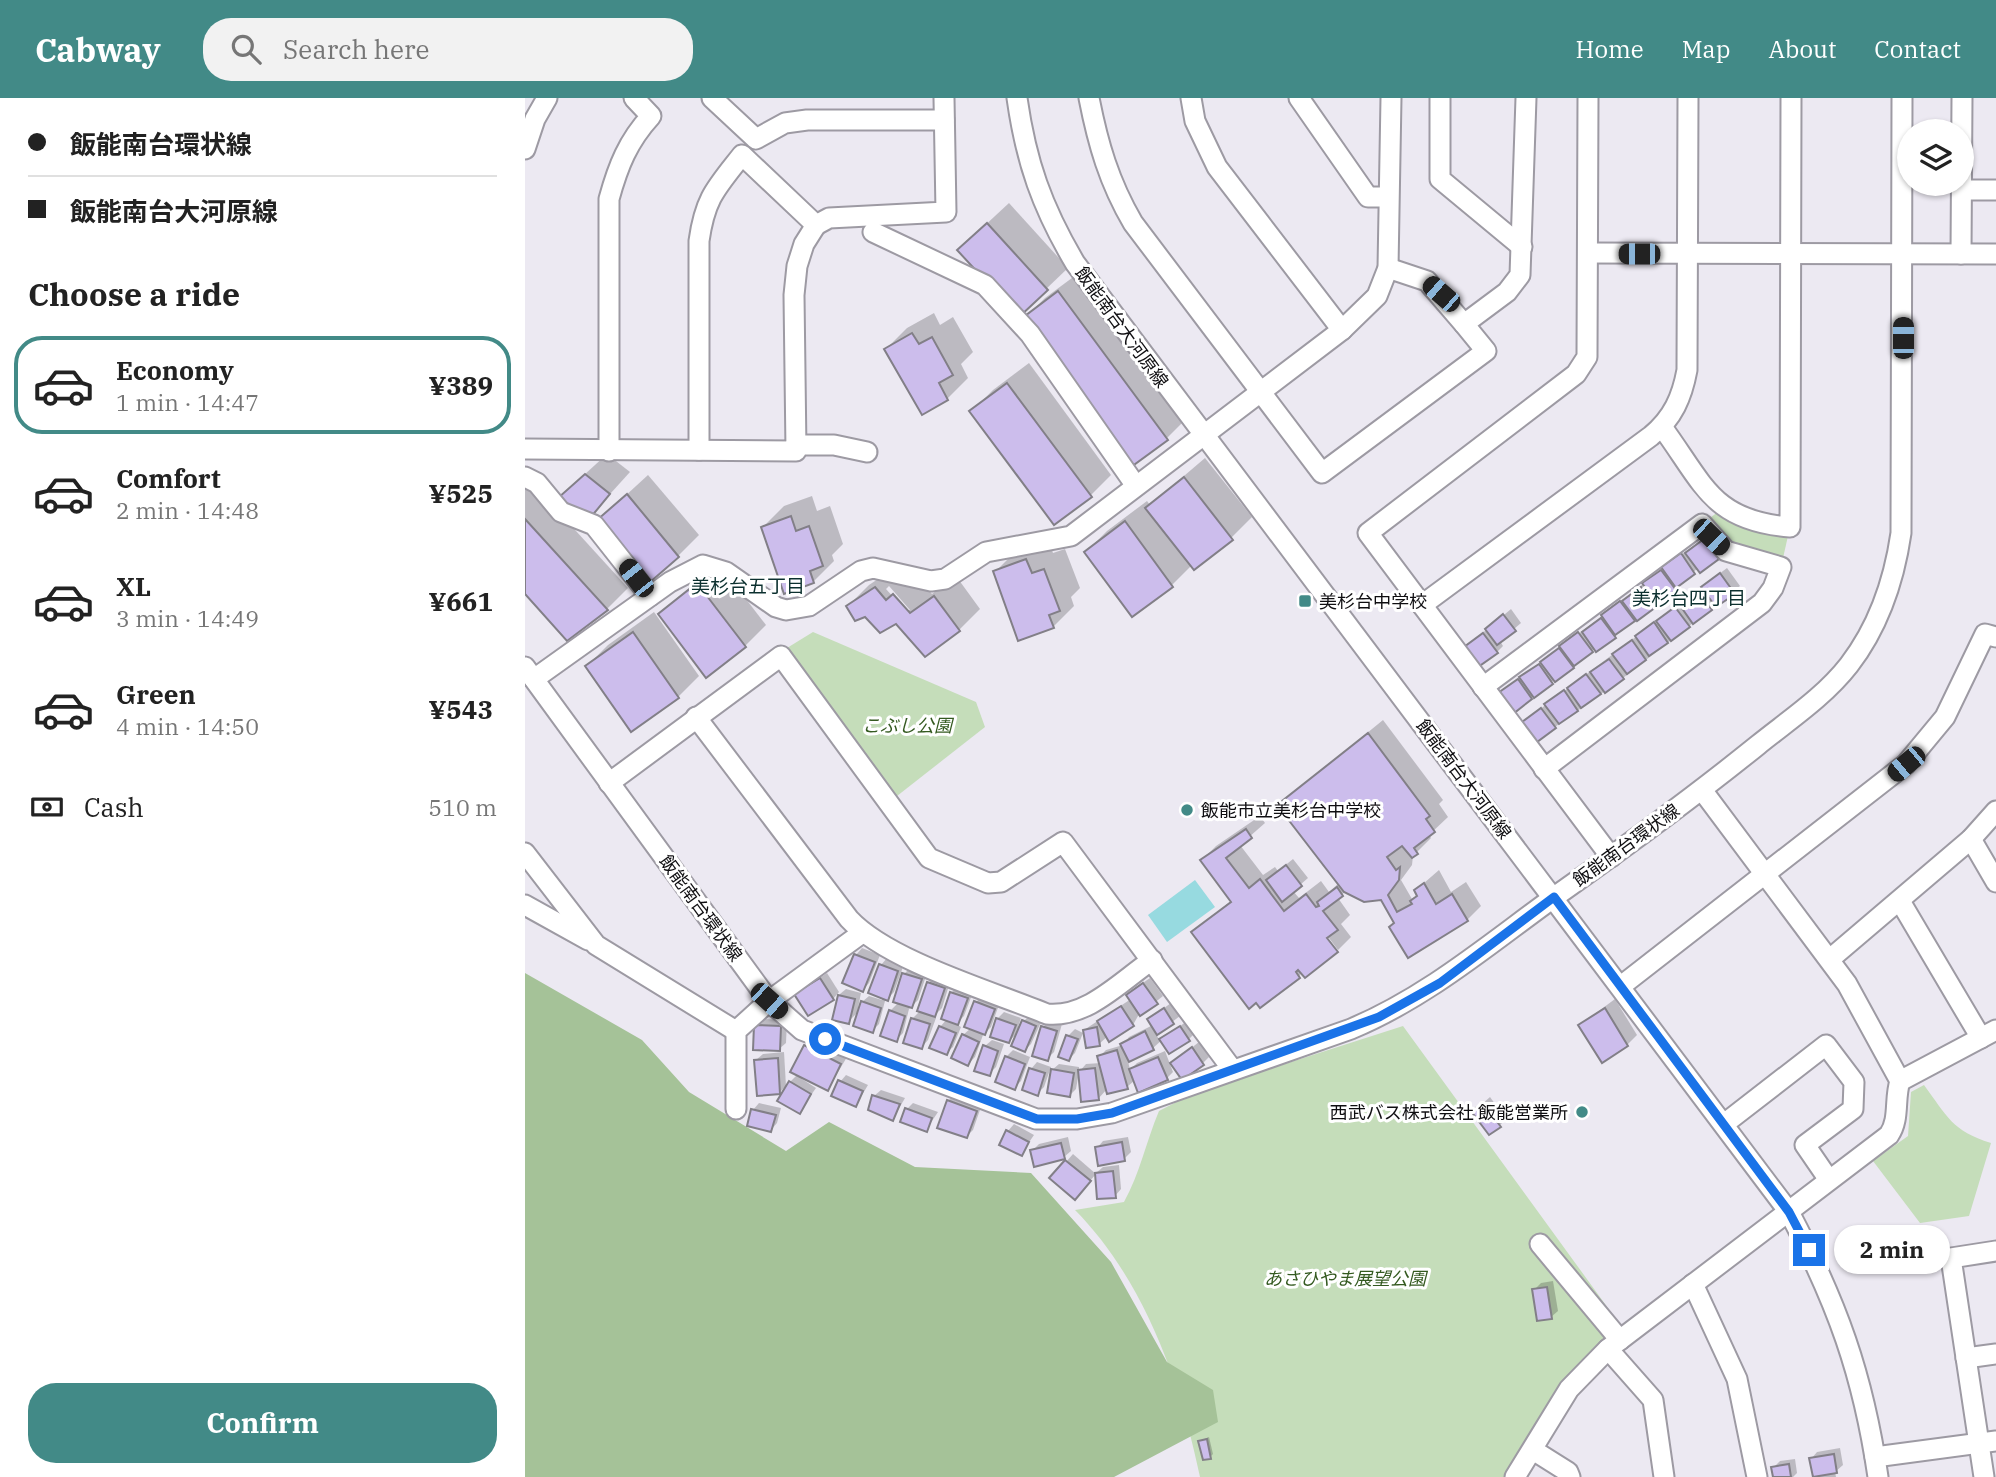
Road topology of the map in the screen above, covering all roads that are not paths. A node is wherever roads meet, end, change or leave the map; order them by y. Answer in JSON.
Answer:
{"nodes":[{"id":1,"x":547,"y":98,"type":"edge"},
{"id":2,"x":634,"y":98,"type":"edge"},
{"id":3,"x":712,"y":98,"type":"edge"},
{"id":4,"x":944,"y":98,"type":"edge"},
{"id":5,"x":1017,"y":98,"type":"edge"},
{"id":6,"x":1089,"y":98,"type":"edge"},
{"id":7,"x":1191,"y":98,"type":"edge"},
{"id":8,"x":1299,"y":98,"type":"edge"},
{"id":9,"x":1391,"y":98,"type":"edge"},
{"id":10,"x":1440,"y":98,"type":"edge"},
{"id":11,"x":1526,"y":98,"type":"edge"},
{"id":12,"x":1588,"y":98,"type":"edge"},
{"id":13,"x":1688,"y":98,"type":"edge"},
{"id":14,"x":1791,"y":98,"type":"edge"},
{"id":15,"x":1902,"y":98,"type":"edge"},
{"id":16,"x":1962,"y":98,"type":"edge"},
{"id":17,"x":1962,"y":119,"type":"edge"},
{"id":18,"x":944,"y":120,"type":"junction"},
{"id":19,"x":525,"y":149,"type":"edge"},
{"id":20,"x":1974,"y":190,"type":"edge"},
{"id":21,"x":1996,"y":190,"type":"edge"},
{"id":22,"x":1962,"y":196,"type":"edge"},
{"id":23,"x":1387,"y":197,"type":"junction"},
{"id":24,"x":816,"y":225,"type":"junction"},
{"id":25,"x":873,"y":232,"type":"dead end"},
{"id":26,"x":1522,"y":247,"type":"junction"},
{"id":27,"x":1589,"y":253,"type":"junction"},
{"id":28,"x":1688,"y":254,"type":"junction"},
{"id":29,"x":1790,"y":254,"type":"junction"},
{"id":30,"x":1903,"y":254,"type":"junction"},
{"id":31,"x":1961,"y":254,"type":"junction"},
{"id":32,"x":1996,"y":254,"type":"edge"},
{"id":33,"x":1388,"y":268,"type":"junction"},
{"id":34,"x":1464,"y":324,"type":"junction"},
{"id":35,"x":1342,"y":330,"type":"junction"},
{"id":36,"x":1259,"y":393,"type":"junction"},
{"id":37,"x":1662,"y":427,"type":"junction"},
{"id":38,"x":1202,"y":436,"type":"junction"},
{"id":39,"x":796,"y":444,"type":"junction"},
{"id":40,"x":525,"y":449,"type":"edge"},
{"id":41,"x":699,"y":450,"type":"junction"},
{"id":42,"x":609,"y":451,"type":"junction"},
{"id":43,"x":867,"y":452,"type":"dead end"},
{"id":44,"x":525,"y":477,"type":"edge"},
{"id":45,"x":1136,"y":486,"type":"junction"},
{"id":46,"x":650,"y":596,"type":"junction"},
{"id":47,"x":1422,"y":605,"type":"junction"},
{"id":48,"x":1996,"y":637,"type":"edge"},
{"id":49,"x":529,"y":673,"type":"edge"},
{"id":50,"x":1483,"y":687,"type":"junction"},
{"id":51,"x":696,"y":717,"type":"junction"},
{"id":52,"x":1544,"y":769,"type":"junction"},
{"id":53,"x":609,"y":783,"type":"junction"},
{"id":54,"x":1702,"y":790,"type":"junction"},
{"id":55,"x":1996,"y":811,"type":"edge"},
{"id":56,"x":1971,"y":839,"type":"junction"},
{"id":57,"x":525,"y":853,"type":"edge"},
{"id":58,"x":1611,"y":857,"type":"junction"},
{"id":59,"x":1767,"y":874,"type":"junction"},
{"id":60,"x":1996,"y":882,"type":"edge"},
{"id":61,"x":1554,"y":897,"type":"junction"},
{"id":62,"x":1900,"y":901,"type":"junction"},
{"id":63,"x":525,"y":905,"type":"edge"},
{"id":64,"x":862,"y":933,"type":"junction"},
{"id":65,"x":596,"y":945,"type":"junction"},
{"id":66,"x":1831,"y":959,"type":"junction"},
{"id":67,"x":1151,"y":960,"type":"junction"},
{"id":68,"x":1621,"y":986,"type":"junction"},
{"id":69,"x":769,"y":1001,"type":"junction"},
{"id":70,"x":736,"y":1031,"type":"junction"},
{"id":71,"x":1989,"y":1034,"type":"edge"},
{"id":72,"x":1232,"y":1069,"type":"junction"},
{"id":73,"x":1900,"y":1081,"type":"junction"},
{"id":74,"x":736,"y":1109,"type":"dead end"},
{"id":75,"x":1724,"y":1124,"type":"junction"},
{"id":76,"x":1829,"y":1180,"type":"junction"},
{"id":77,"x":1789,"y":1212,"type":"junction"},
{"id":78,"x":1540,"y":1244,"type":"dead end"},
{"id":79,"x":1996,"y":1251,"type":"edge"},
{"id":80,"x":1693,"y":1284,"type":"junction"},
{"id":81,"x":1614,"y":1345,"type":"junction"},
{"id":82,"x":1996,"y":1354,"type":"edge"},
{"id":83,"x":1966,"y":1358,"type":"junction"},
{"id":84,"x":1987,"y":1442,"type":"edge"},
{"id":85,"x":1533,"y":1450,"type":"junction"},
{"id":86,"x":1875,"y":1457,"type":"junction"},
{"id":87,"x":1515,"y":1477,"type":"edge"},
{"id":88,"x":1570,"y":1477,"type":"edge"},
{"id":89,"x":1664,"y":1477,"type":"edge"},
{"id":90,"x":1757,"y":1477,"type":"edge"},
{"id":91,"x":1878,"y":1477,"type":"edge"},
{"id":92,"x":1984,"y":1477,"type":"edge"}],
"edges":[{"from":1,"to":19,"type":"street"},
{"from":2,"to":42,"type":"street"},
{"from":3,"to":18,"type":"street"},
{"from":4,"to":18,"type":"street"},
{"from":5,"to":38,"type":"street","name":"飯能南台大河原線"},
{"from":6,"to":36,"type":"street"},
{"from":7,"to":35,"type":"street"},
{"from":8,"to":23,"type":"street"},
{"from":9,"to":23,"type":"street"},
{"from":10,"to":26,"type":"street"},
{"from":11,"to":26,"type":"street"},
{"from":12,"to":27,"type":"street"},
{"from":13,"to":28,"type":"street"},
{"from":14,"to":29,"type":"street"},
{"from":15,"to":30,"type":"street","name":"飯能南台環状線"},
{"from":16,"to":17,"type":"street"},
{"from":18,"to":24,"type":"street"},
{"from":20,"to":21,"type":"street"},
{"from":22,"to":31,"type":"street"},
{"from":23,"to":33,"type":"street"},
{"from":24,"to":39,"type":"street"},
{"from":24,"to":41,"type":"street"},
{"from":25,"to":45,"type":"street"},
{"from":26,"to":34,"type":"street"},
{"from":27,"to":28,"type":"street"},
{"from":27,"to":47,"type":"street"},
{"from":28,"to":29,"type":"street"},
{"from":28,"to":37,"type":"street"},
{"from":29,"to":30,"type":"street"},
{"from":29,"to":37,"type":"street"},
{"from":30,"to":31,"type":"street"},
{"from":30,"to":54,"type":"street","name":"飯能南台環状線"},
{"from":31,"to":32,"type":"street"},
{"from":33,"to":34,"type":"street"},
{"from":33,"to":35,"type":"street"},
{"from":34,"to":36,"type":"street"},
{"from":35,"to":36,"type":"street"},
{"from":36,"to":38,"type":"street"},
{"from":37,"to":47,"type":"street"},
{"from":38,"to":45,"type":"street"},
{"from":38,"to":61,"type":"street","name":"飯能南台大河原線"},
{"from":39,"to":41,"type":"street"},
{"from":39,"to":43,"type":"street"},
{"from":40,"to":42,"type":"street"},
{"from":41,"to":42,"type":"street"},
{"from":44,"to":46,"type":"street"},
{"from":45,"to":46,"type":"street"},
{"from":46,"to":49,"type":"street"},
{"from":47,"to":50,"type":"street"},
{"from":48,"to":59,"type":"street"},
{"from":49,"to":53,"type":"street","name":"飯能南台環状線"},
{"from":50,"to":52,"type":"street"},
{"from":50,"to":52,"type":"street"},
{"from":51,"to":53,"type":"street"},
{"from":51,"to":64,"type":"street"},
{"from":51,"to":67,"type":"street"},
{"from":52,"to":58,"type":"street"},
{"from":53,"to":69,"type":"street","name":"飯能南台環状線"},
{"from":54,"to":58,"type":"street","name":"飯能南台環状線"},
{"from":54,"to":59,"type":"street"},
{"from":55,"to":56,"type":"street"},
{"from":56,"to":60,"type":"street"},
{"from":56,"to":62,"type":"street"},
{"from":57,"to":65,"type":"street"},
{"from":58,"to":61,"type":"street","name":"飯能南台環状線"},
{"from":59,"to":66,"type":"street"},
{"from":59,"to":68,"type":"street"},
{"from":61,"to":68,"type":"street","name":"飯能南台大河原線"},
{"from":61,"to":72,"type":"street","name":"飯能南台環状線"},
{"from":62,"to":66,"type":"street"},
{"from":62,"to":71,"type":"street"},
{"from":63,"to":65,"type":"street"},
{"from":64,"to":67,"type":"street"},
{"from":64,"to":69,"type":"street"},
{"from":65,"to":70,"type":"street"},
{"from":66,"to":73,"type":"street"},
{"from":67,"to":72,"type":"street"},
{"from":68,"to":75,"type":"street","name":"飯能南台大河原線"},
{"from":69,"to":70,"type":"street"},
{"from":69,"to":72,"type":"street","name":"飯能南台環状線"},
{"from":70,"to":74,"type":"street"},
{"from":71,"to":73,"type":"street"},
{"from":73,"to":76,"type":"street"},
{"from":75,"to":76,"type":"street"},
{"from":75,"to":77,"type":"street","name":"飯能南台大河原線"},
{"from":76,"to":77,"type":"street"},
{"from":77,"to":80,"type":"street"},
{"from":77,"to":86,"type":"street","name":"飯能南台大河原線"},
{"from":78,"to":81,"type":"street"},
{"from":79,"to":83,"type":"street"},
{"from":80,"to":81,"type":"street"},
{"from":80,"to":90,"type":"street"},
{"from":81,"to":85,"type":"street"},
{"from":81,"to":89,"type":"street"},
{"from":82,"to":83,"type":"street"},
{"from":83,"to":84,"type":"street"},
{"from":84,"to":86,"type":"street"},
{"from":84,"to":92,"type":"street"},
{"from":85,"to":87,"type":"street"},
{"from":85,"to":88,"type":"street"},
{"from":86,"to":91,"type":"street","name":"飯能南台大河原線"}]}
